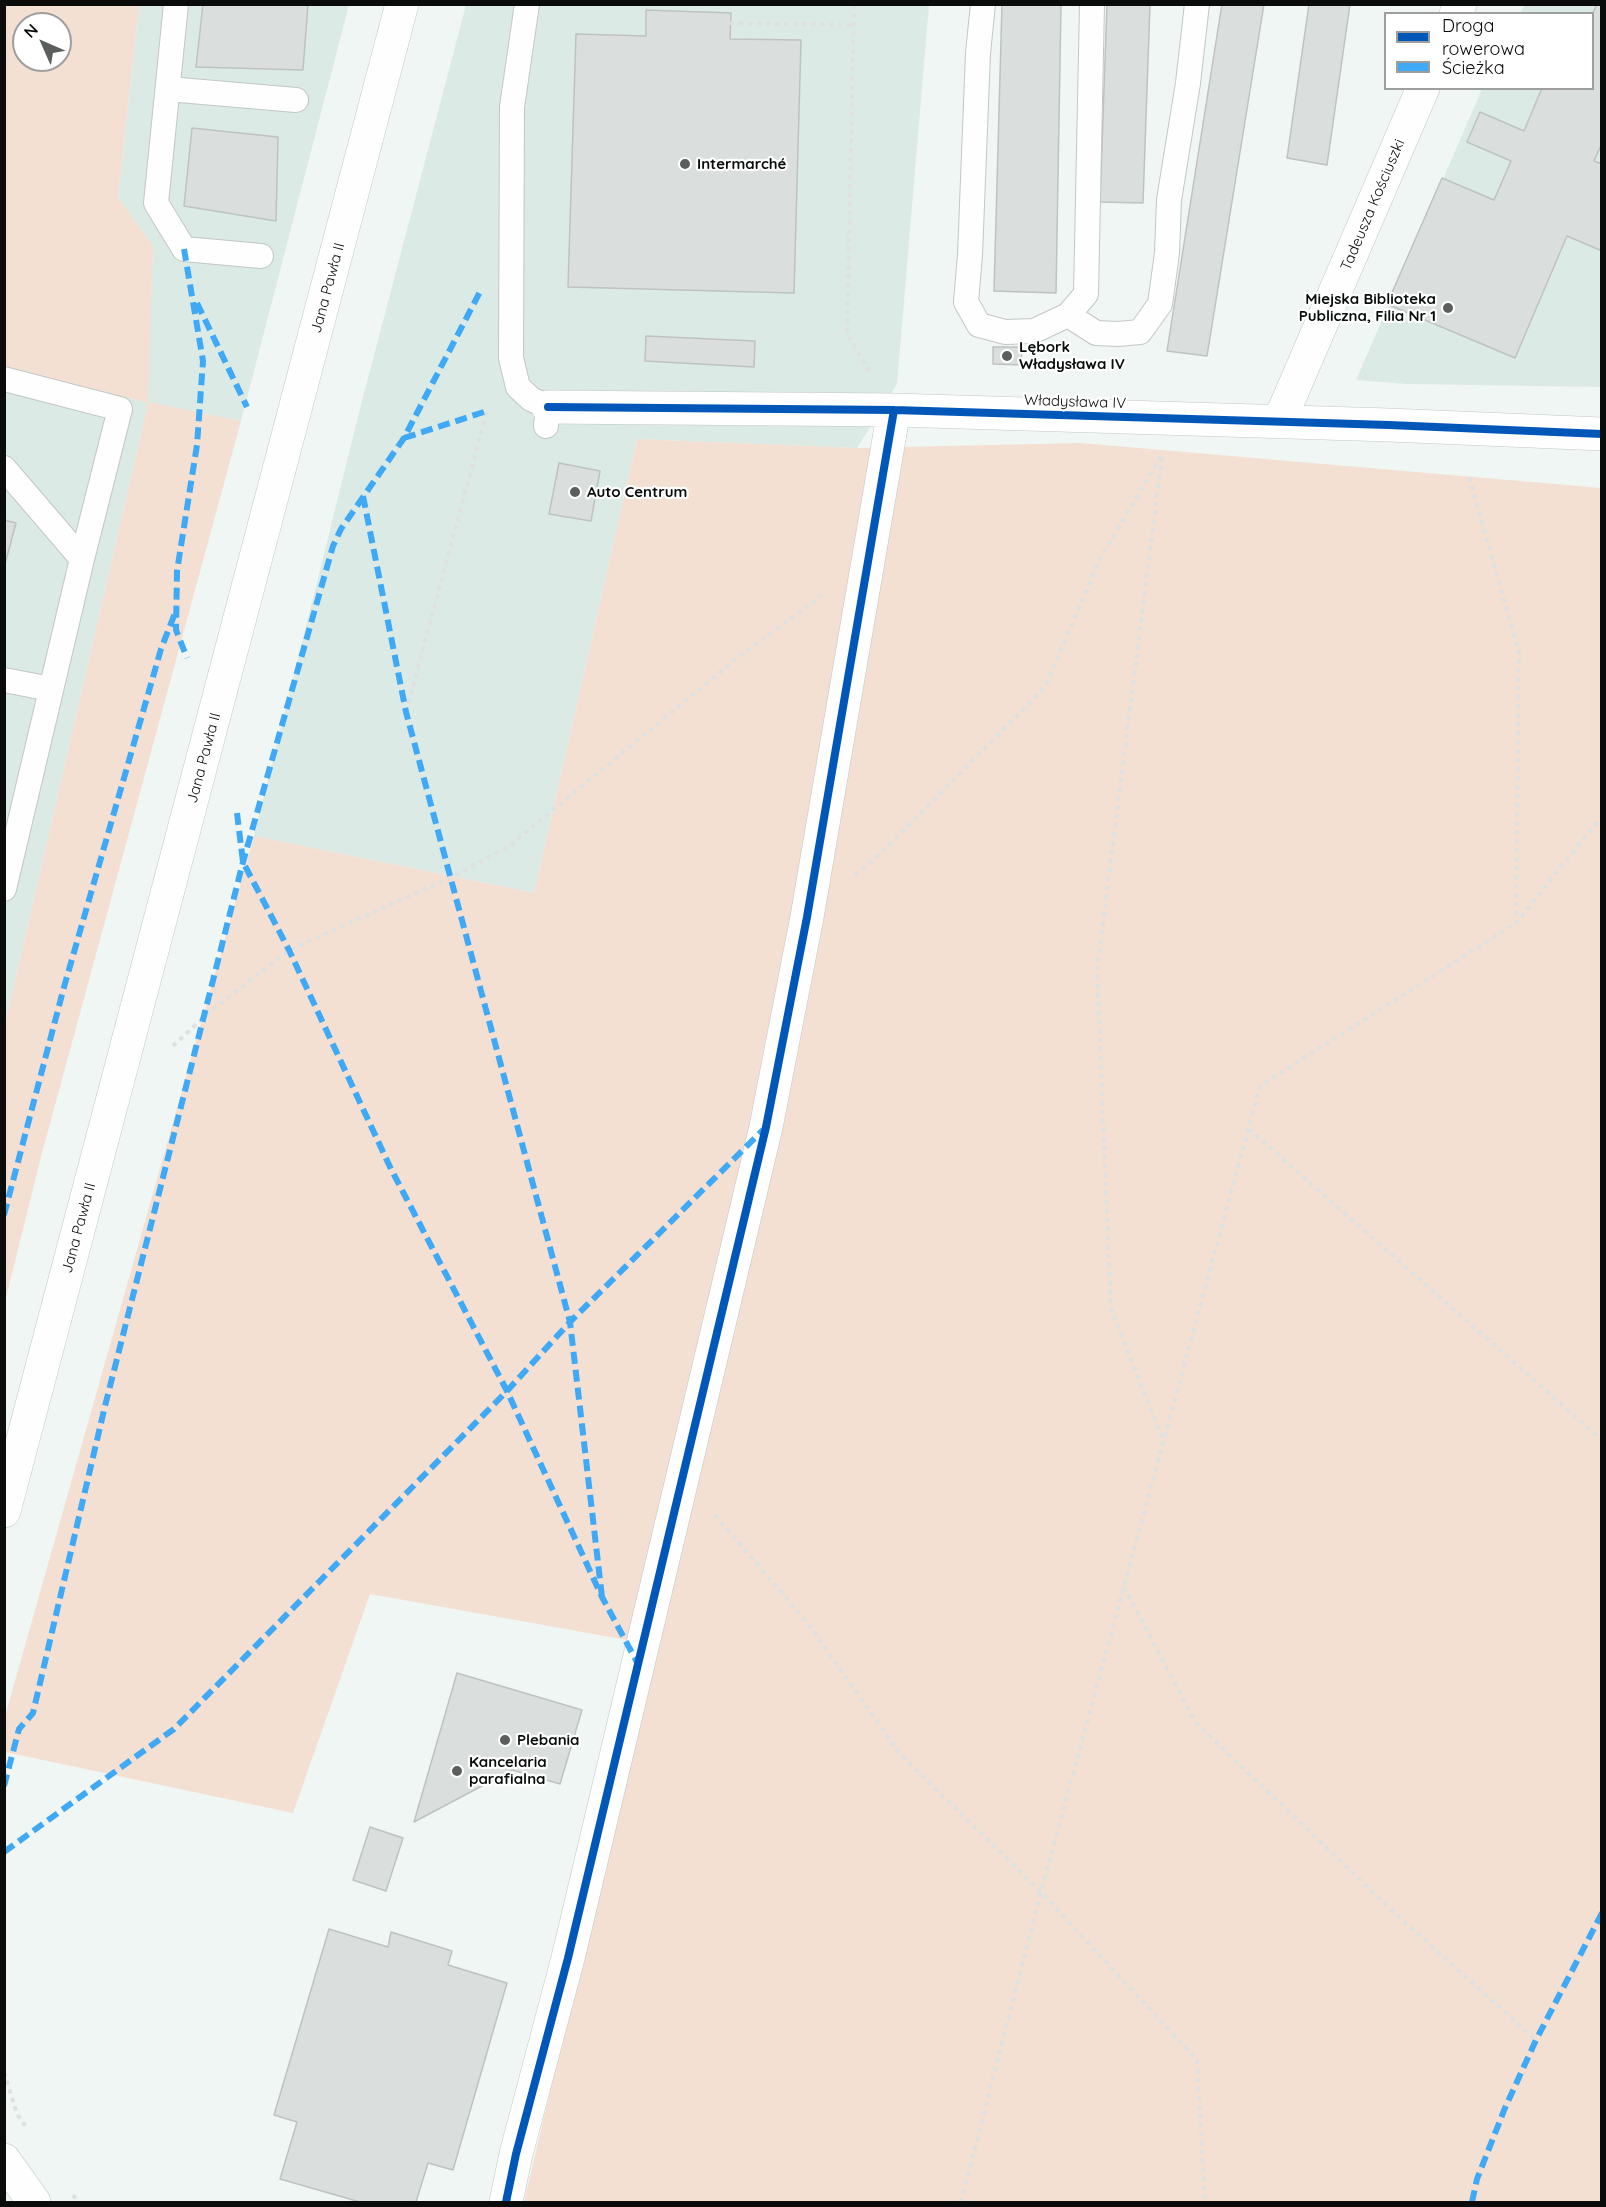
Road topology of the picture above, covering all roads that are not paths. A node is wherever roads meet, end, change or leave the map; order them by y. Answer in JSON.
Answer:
{"nodes":[{"id":1,"x":176,"y":4,"type":"edge"},
{"id":2,"x":402,"y":4,"type":"edge"},
{"id":3,"x":527,"y":4,"type":"edge"},
{"id":4,"x":982,"y":4,"type":"edge"},
{"id":5,"x":1092,"y":4,"type":"edge"},
{"id":6,"x":1197,"y":4,"type":"edge"},
{"id":7,"x":168,"y":89,"type":"junction"},
{"id":8,"x":1422,"y":90,"type":"edge"},
{"id":9,"x":296,"y":100,"type":"dead end"},
{"id":10,"x":261,"y":256,"type":"dead end"},
{"id":11,"x":1068,"y":315,"type":"junction"},
{"id":12,"x":4,"y":379,"type":"edge"},
{"id":13,"x":894,"y":410,"type":"junction"},
{"id":14,"x":547,"y":417,"type":"joint"},
{"id":15,"x":1279,"y":422,"type":"junction"},
{"id":16,"x":1602,"y":434,"type":"edge"},
{"id":17,"x":4,"y":468,"type":"edge"},
{"id":18,"x":82,"y":559,"type":"junction"},
{"id":19,"x":4,"y":680,"type":"edge"},
{"id":20,"x":51,"y":689,"type":"junction"},
{"id":21,"x":4,"y":889,"type":"edge"},
{"id":22,"x":4,"y":1511,"type":"edge"},
{"id":23,"x":4,"y":2160,"type":"edge"},
{"id":24,"x":4,"y":2191,"type":"edge"},
{"id":25,"x":23,"y":2202,"type":"edge"},
{"id":26,"x":34,"y":2202,"type":"edge"},
{"id":27,"x":506,"y":2202,"type":"edge"}],
"edges":[{"from":1,"to":7,"type":"lane"},
{"from":2,"to":22,"type":"street","name":"Jana Pawła II"},
{"from":3,"to":14,"type":"lane"},
{"from":4,"to":11,"type":"lane"},
{"from":5,"to":11,"type":"lane"},
{"from":6,"to":11,"type":"lane"},
{"from":7,"to":9,"type":"lane"},
{"from":7,"to":10,"type":"lane"},
{"from":8,"to":15,"type":"street","name":"Tadeusza Kościuszki"},
{"from":12,"to":18,"type":"lane"},
{"from":13,"to":14,"type":"street","name":"Władysława IV"},
{"from":13,"to":15,"type":"street","name":"Władysława IV"},
{"from":13,"to":27,"type":"street"},
{"from":15,"to":16,"type":"street","name":"Władysława IV"},
{"from":17,"to":18,"type":"lane"},
{"from":18,"to":20,"type":"lane"},
{"from":19,"to":20,"type":"lane"},
{"from":20,"to":21,"type":"lane"},
{"from":23,"to":26,"type":"street"},
{"from":24,"to":25,"type":"street"}]}
